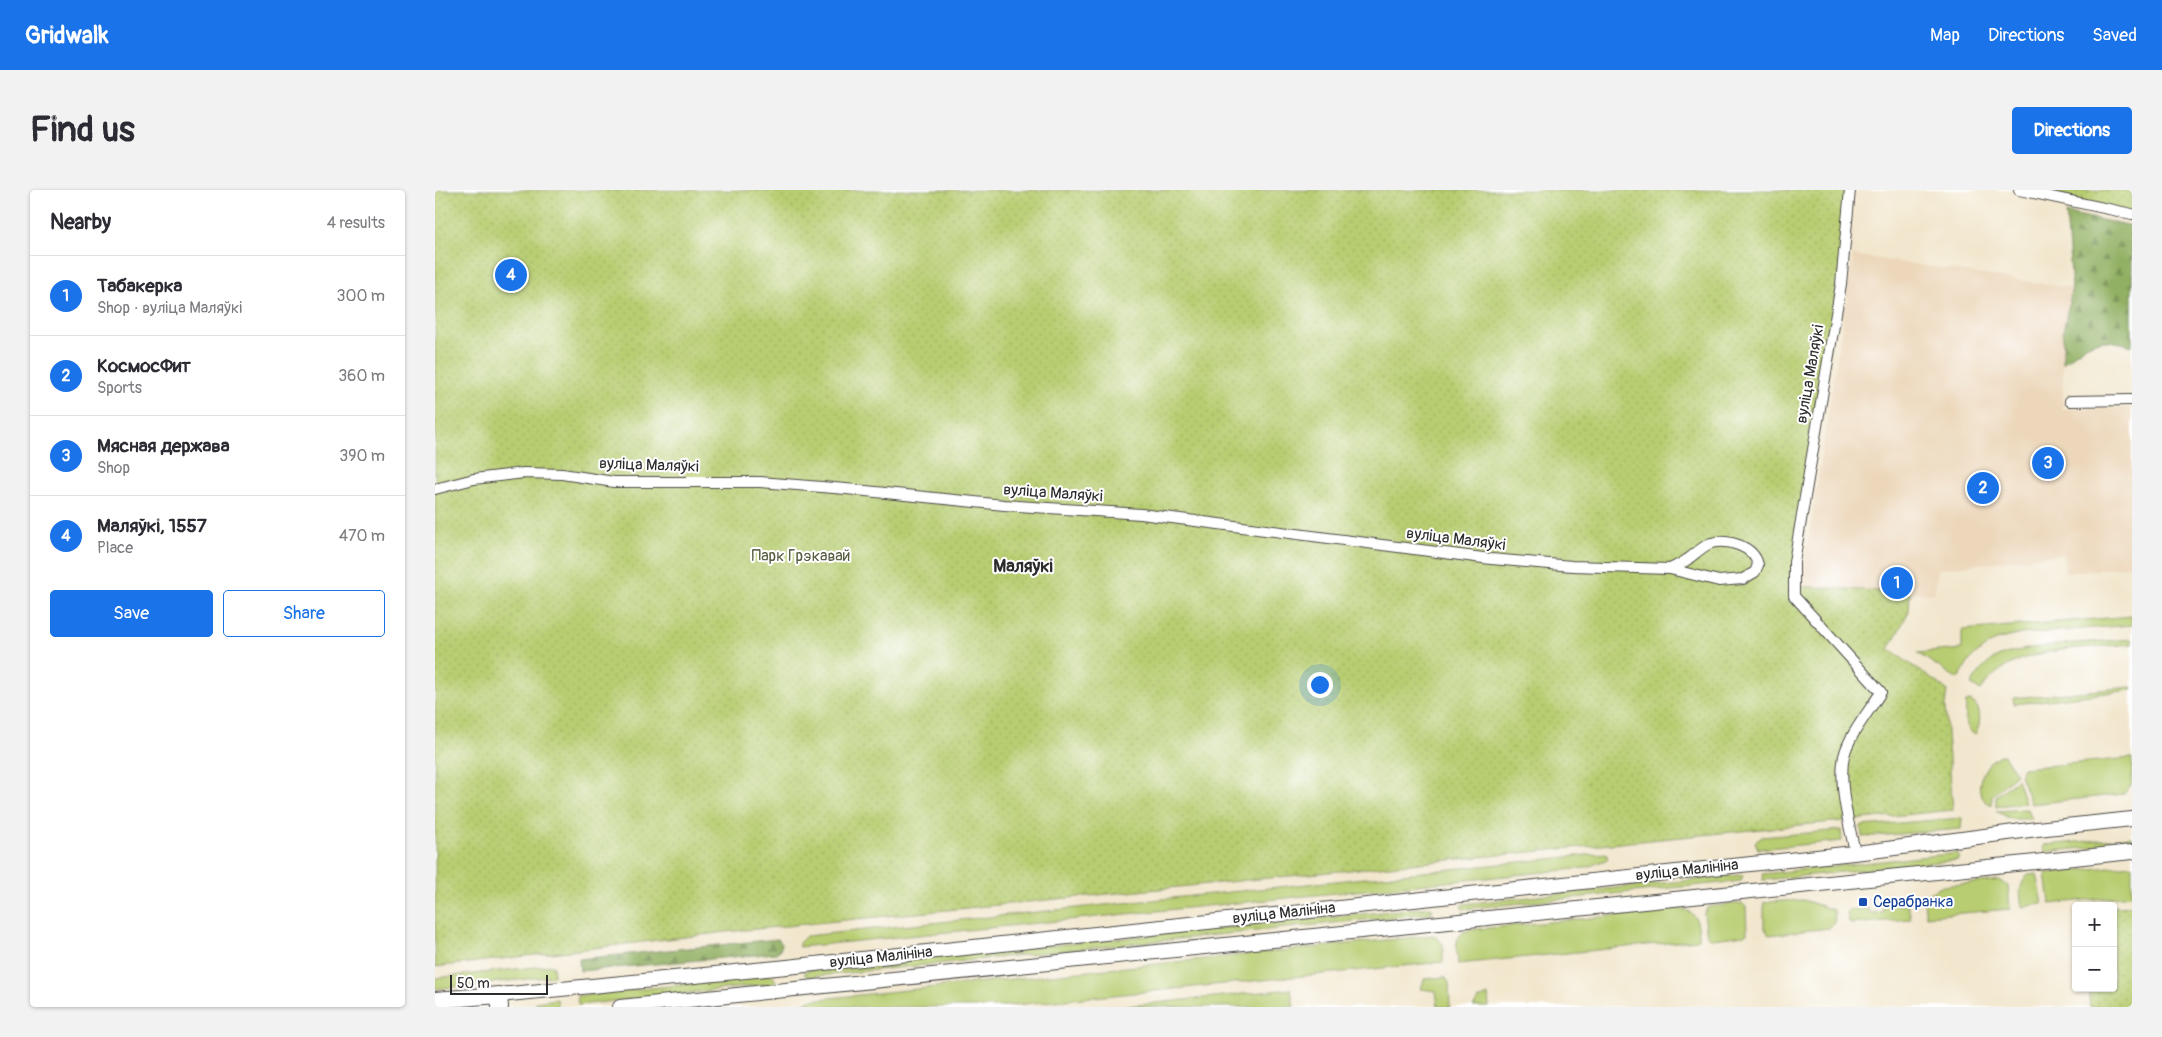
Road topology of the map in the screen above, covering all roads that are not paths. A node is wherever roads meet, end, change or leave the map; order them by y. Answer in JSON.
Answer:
{"nodes":[{"id":1,"x":1850,"y":190,"type":"edge"},
{"id":2,"x":2019,"y":190,"type":"edge"},
{"id":3,"x":2132,"y":214,"type":"edge"},
{"id":4,"x":2132,"y":400,"type":"edge"},
{"id":5,"x":2070,"y":402,"type":"dead end"},
{"id":6,"x":435,"y":489,"type":"edge"},
{"id":7,"x":1670,"y":568,"type":"junction"},
{"id":8,"x":2132,"y":819,"type":"edge"},
{"id":9,"x":1855,"y":852,"type":"junction"},
{"id":10,"x":2132,"y":852,"type":"edge"},
{"id":11,"x":435,"y":1000,"type":"edge"},
{"id":12,"x":499,"y":1001,"type":"edge"},
{"id":13,"x":474,"y":1002,"type":"edge"},
{"id":14,"x":620,"y":1007,"type":"edge"}],
"edges":[{"from":1,"to":9,"type":"street","name":"вуліца Маляўкі"},
{"from":2,"to":3,"type":"street"},
{"from":4,"to":5,"type":"street"},
{"from":6,"to":7,"type":"street","name":"вуліца Маляўкі"},
{"from":7,"to":7,"type":"street","name":"вуліца Маляўкі"},
{"from":8,"to":9,"type":"main road","name":"вуліца Малініна"},
{"from":9,"to":12,"type":"main road","name":"вуліца Малініна"},
{"from":10,"to":14,"type":"main road","name":"вуліца Малініна"},
{"from":11,"to":13,"type":"main road","name":"вуліца Малініна"},
{"from":12,"to":13,"type":"main road","name":"вуліца Малініна"}]}
